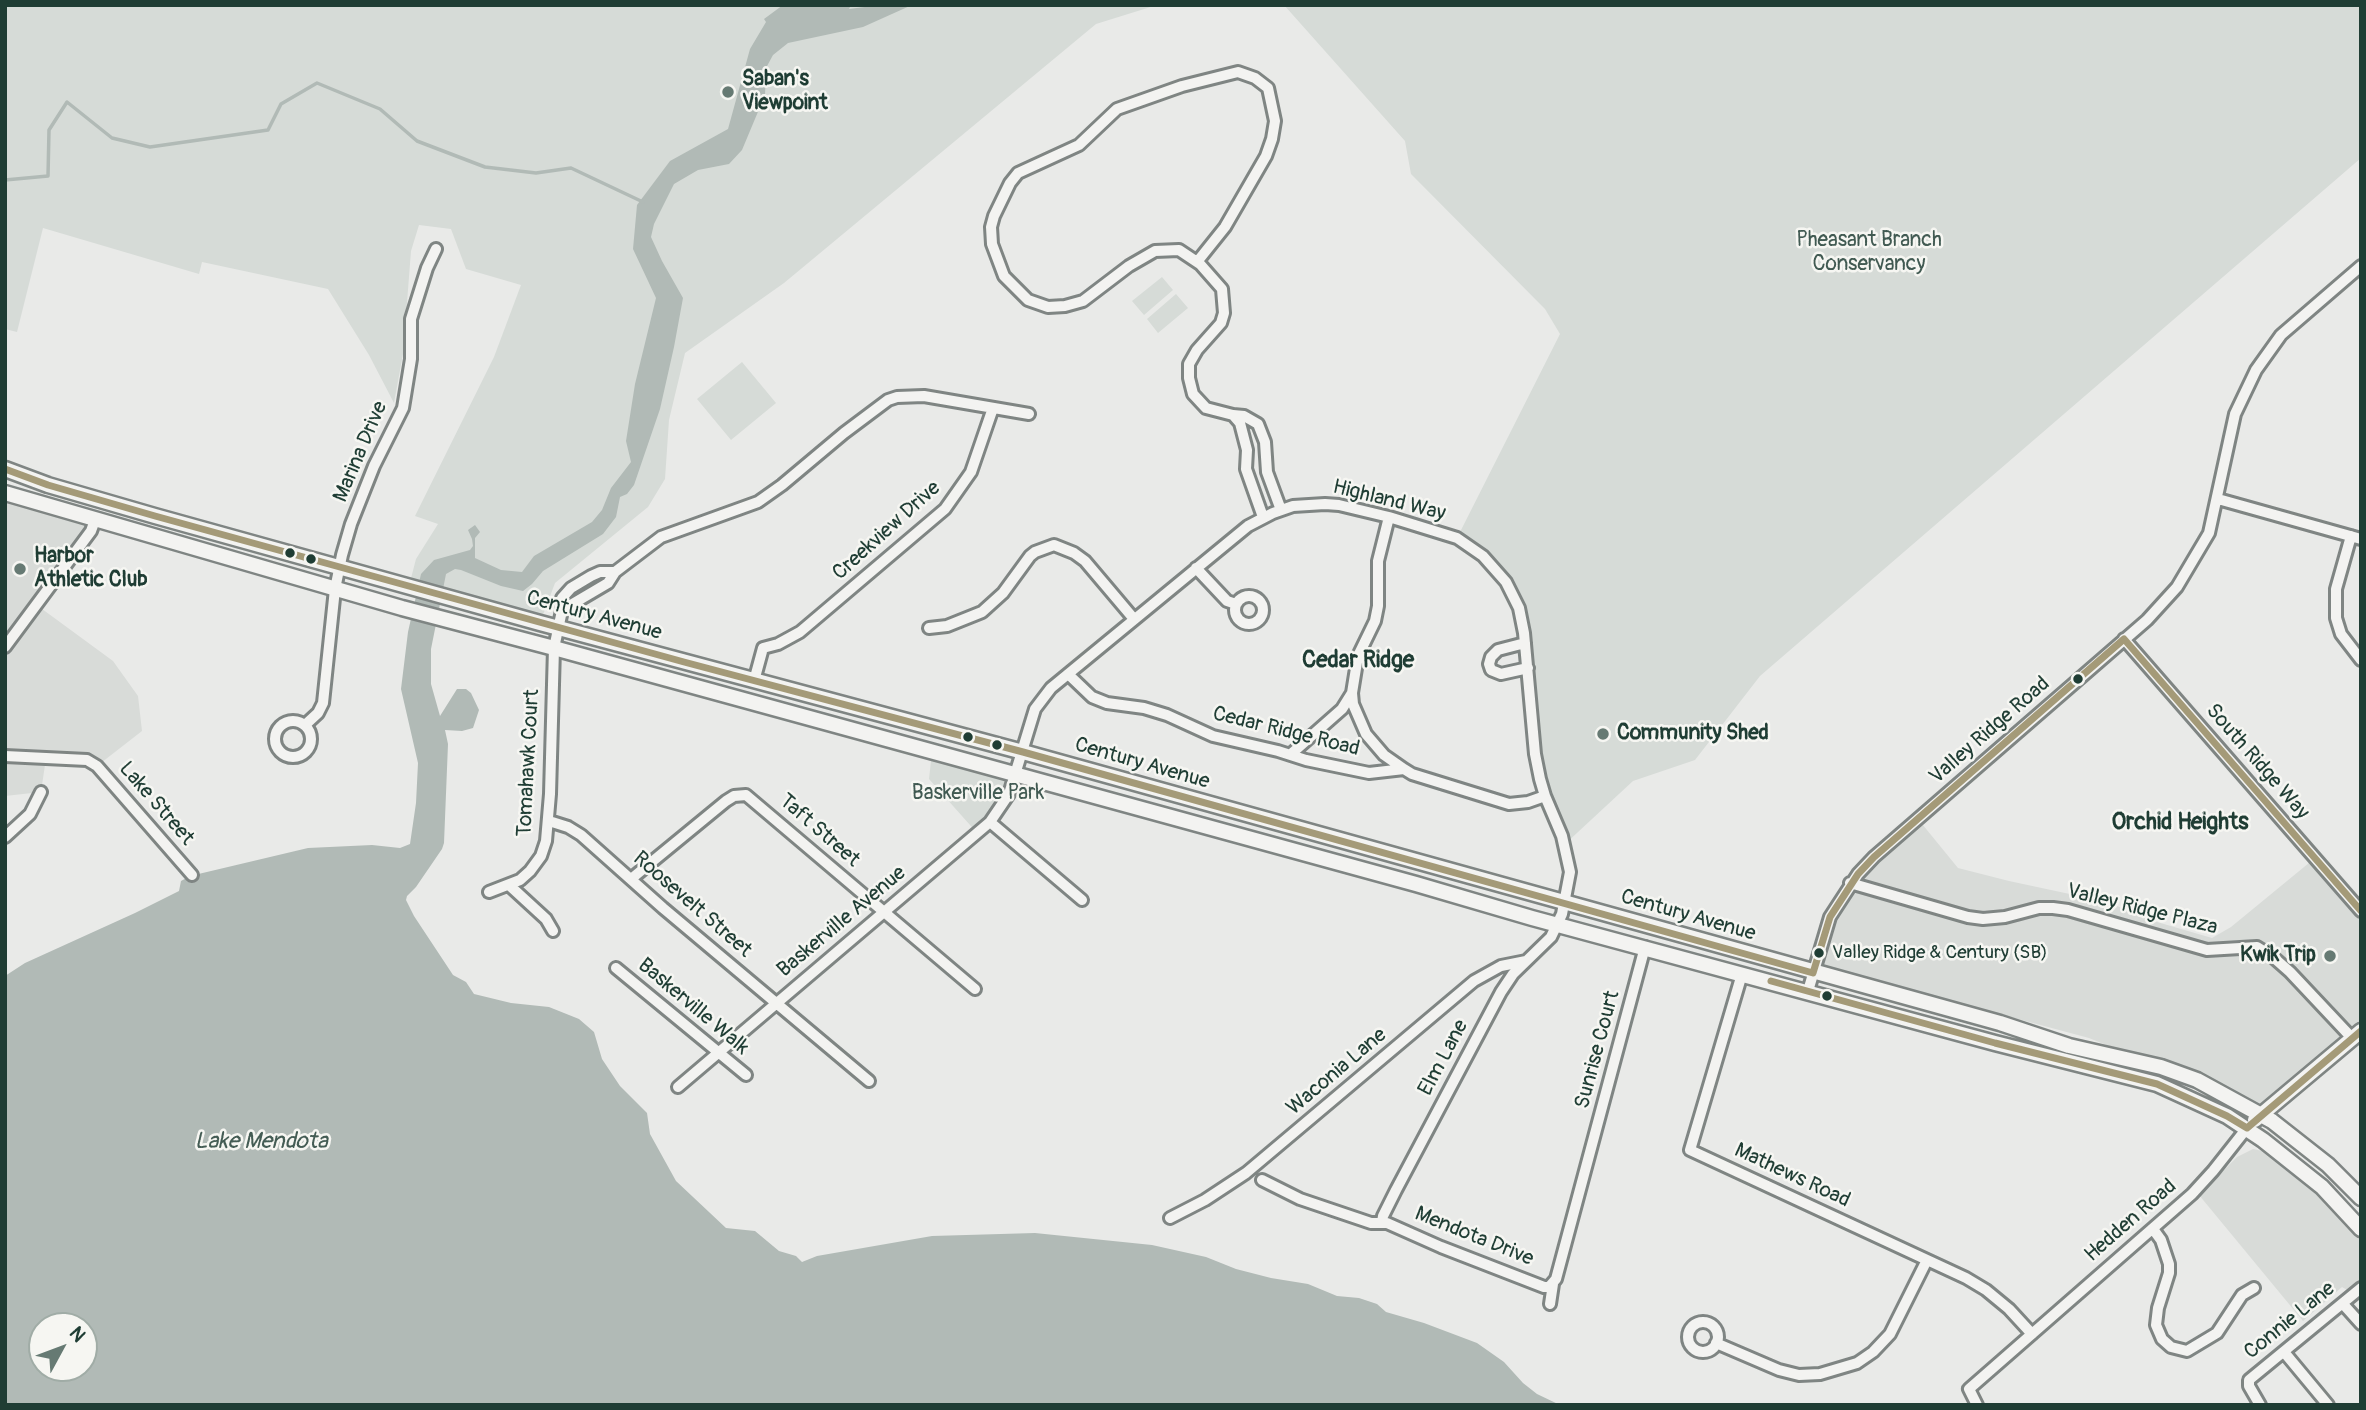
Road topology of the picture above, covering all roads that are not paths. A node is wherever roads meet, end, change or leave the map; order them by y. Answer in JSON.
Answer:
{"nodes":[{"id":1,"x":436,"y":249,"type":"dead end"},
{"id":2,"x":1197,"y":262,"type":"junction"},
{"id":3,"x":2361,"y":266,"type":"edge"},
{"id":4,"x":993,"y":408,"type":"junction"},
{"id":5,"x":1029,"y":414,"type":"dead end"},
{"id":6,"x":1233,"y":415,"type":"junction"},
{"id":7,"x":5,"y":470,"type":"edge"},
{"id":8,"x":5,"y":492,"type":"edge"},
{"id":9,"x":2218,"y":499,"type":"junction"},
{"id":10,"x":1281,"y":510,"type":"junction"},
{"id":11,"x":1263,"y":517,"type":"junction"},
{"id":12,"x":1389,"y":517,"type":"junction"},
{"id":13,"x":95,"y":520,"type":"junction"},
{"id":14,"x":2356,"y":537,"type":"edge"},
{"id":15,"x":340,"y":566,"type":"junction"},
{"id":16,"x":1196,"y":568,"type":"junction"},
{"id":17,"x":335,"y":589,"type":"junction"},
{"id":18,"x":1236,"y":604,"type":"dead end"},
{"id":19,"x":1134,"y":619,"type":"junction"},
{"id":20,"x":558,"y":628,"type":"junction"},
{"id":21,"x":929,"y":628,"type":"dead end"},
{"id":22,"x":2124,"y":639,"type":"junction"},
{"id":23,"x":1525,"y":643,"type":"junction"},
{"id":24,"x":5,"y":648,"type":"edge"},
{"id":25,"x":555,"y":648,"type":"junction"},
{"id":26,"x":2361,"y":660,"type":"edge"},
{"id":27,"x":1528,"y":668,"type":"junction"},
{"id":28,"x":1068,"y":674,"type":"junction"},
{"id":29,"x":754,"y":681,"type":"junction"},
{"id":30,"x":1352,"y":693,"type":"junction"},
{"id":31,"x":304,"y":725,"type":"dead end"},
{"id":32,"x":1023,"y":752,"type":"junction"},
{"id":33,"x":1291,"y":754,"type":"junction"},
{"id":34,"x":5,"y":756,"type":"edge"},
{"id":35,"x":1404,"y":769,"type":"junction"},
{"id":36,"x":1016,"y":776,"type":"junction"},
{"id":37,"x":41,"y":792,"type":"dead end"},
{"id":38,"x":1545,"y":796,"type":"junction"},
{"id":39,"x":549,"y":821,"type":"junction"},
{"id":40,"x":990,"y":822,"type":"junction"},
{"id":41,"x":5,"y":837,"type":"edge"},
{"id":42,"x":192,"y":875,"type":"dead end"},
{"id":43,"x":631,"y":879,"type":"junction"},
{"id":44,"x":1850,"y":883,"type":"junction"},
{"id":45,"x":509,"y":885,"type":"junction"},
{"id":46,"x":489,"y":892,"type":"dead end"},
{"id":47,"x":1082,"y":900,"type":"dead end"},
{"id":48,"x":1564,"y":903,"type":"junction"},
{"id":49,"x":2361,"y":911,"type":"edge"},
{"id":50,"x":883,"y":912,"type":"junction"},
{"id":51,"x":1558,"y":923,"type":"junction"},
{"id":52,"x":553,"y":931,"type":"dead end"},
{"id":53,"x":1645,"y":947,"type":"junction"},
{"id":54,"x":1528,"y":960,"type":"junction"},
{"id":55,"x":616,"y":968,"type":"dead end"},
{"id":56,"x":1813,"y":973,"type":"junction"},
{"id":57,"x":1742,"y":974,"type":"junction"},
{"id":58,"x":975,"y":989,"type":"dead end"},
{"id":59,"x":1808,"y":991,"type":"junction"},
{"id":60,"x":775,"y":1002,"type":"junction"},
{"id":61,"x":2356,"y":1035,"type":"edge"},
{"id":62,"x":718,"y":1052,"type":"junction"},
{"id":63,"x":746,"y":1075,"type":"dead end"},
{"id":64,"x":869,"y":1082,"type":"dead end"},
{"id":65,"x":678,"y":1087,"type":"dead end"},
{"id":66,"x":2261,"y":1114,"type":"junction"},
{"id":67,"x":2247,"y":1128,"type":"junction"},
{"id":68,"x":1587,"y":1163,"type":"joint"},
{"id":69,"x":1262,"y":1180,"type":"dead end"},
{"id":70,"x":2361,"y":1198,"type":"edge"},
{"id":71,"x":1170,"y":1218,"type":"dead end"},
{"id":72,"x":1382,"y":1222,"type":"junction"},
{"id":73,"x":2152,"y":1229,"type":"junction"},
{"id":74,"x":2361,"y":1229,"type":"edge"},
{"id":75,"x":1927,"y":1260,"type":"junction"},
{"id":76,"x":1553,"y":1284,"type":"junction"},
{"id":77,"x":2254,"y":1288,"type":"dead end"},
{"id":78,"x":2361,"y":1288,"type":"edge"},
{"id":79,"x":1550,"y":1304,"type":"dead end"},
{"id":80,"x":2343,"y":1304,"type":"junction"},
{"id":81,"x":2361,"y":1324,"type":"edge"},
{"id":82,"x":2032,"y":1334,"type":"junction"},
{"id":83,"x":1716,"y":1343,"type":"dead end"},
{"id":84,"x":2284,"y":1352,"type":"junction"},
{"id":85,"x":1977,"y":1405,"type":"edge"},
{"id":86,"x":2260,"y":1405,"type":"edge"},
{"id":87,"x":2328,"y":1405,"type":"edge"}],
"edges":[{"from":1,"to":15,"type":"street","name":"Marina Drive"},
{"from":2,"to":2,"type":"street"},
{"from":2,"to":6,"type":"street"},
{"from":3,"to":9,"type":"street","name":"Valley Ridge Road"},
{"from":4,"to":5,"type":"street"},
{"from":4,"to":20,"type":"street","name":"Tomahawk Court"},
{"from":4,"to":29,"type":"street","name":"Creekview Drive"},
{"from":6,"to":10,"type":"street"},
{"from":6,"to":11,"type":"street"},
{"from":7,"to":15,"type":"main road","name":"Century Avenue"},
{"from":8,"to":13,"type":"main road","name":"Century Avenue"},
{"from":9,"to":14,"type":"street"},
{"from":9,"to":22,"type":"street","name":"Valley Ridge Road"},
{"from":10,"to":11,"type":"street","name":"Highland Way"},
{"from":10,"to":12,"type":"street","name":"Highland Way"},
{"from":11,"to":16,"type":"street","name":"Highland Way"},
{"from":12,"to":23,"type":"street","name":"Highland Way"},
{"from":12,"to":30,"type":"street"},
{"from":13,"to":17,"type":"main road","name":"Century Avenue"},
{"from":13,"to":24,"type":"street"},
{"from":14,"to":26,"type":"street"},
{"from":15,"to":17,"type":"street","name":"Marina Drive"},
{"from":15,"to":20,"type":"main road","name":"Century Avenue"},
{"from":16,"to":18,"type":"street"},
{"from":16,"to":19,"type":"street","name":"Highland Way"},
{"from":17,"to":25,"type":"main road","name":"Century Avenue"},
{"from":17,"to":31,"type":"street","name":"Marina Drive"},
{"from":19,"to":21,"type":"street"},
{"from":19,"to":28,"type":"street","name":"Highland Way"},
{"from":20,"to":25,"type":"street","name":"Tomahawk Court"},
{"from":20,"to":29,"type":"main road","name":"Century Avenue"},
{"from":22,"to":44,"type":"street","name":"Valley Ridge Road"},
{"from":22,"to":49,"type":"street","name":"South Ridge Way"},
{"from":23,"to":27,"type":"street","name":"Highland Way"},
{"from":23,"to":27,"type":"street"},
{"from":25,"to":36,"type":"main road","name":"Century Avenue"},
{"from":25,"to":39,"type":"street","name":"Tomahawk Court"},
{"from":27,"to":38,"type":"street","name":"Highland Way"},
{"from":28,"to":32,"type":"street","name":"Highland Way"},
{"from":28,"to":33,"type":"street","name":"Cedar Ridge Road"},
{"from":29,"to":32,"type":"main road","name":"Century Avenue"},
{"from":30,"to":33,"type":"street"},
{"from":30,"to":35,"type":"street"},
{"from":32,"to":36,"type":"street","name":"Highland Way"},
{"from":32,"to":48,"type":"main road","name":"Century Avenue"},
{"from":33,"to":35,"type":"street","name":"Cedar Ridge Road"},
{"from":34,"to":42,"type":"street","name":"Lake Street"},
{"from":35,"to":38,"type":"street","name":"Cedar Ridge Road"},
{"from":36,"to":40,"type":"street","name":"Baskerville Avenue"},
{"from":36,"to":51,"type":"main road","name":"Century Avenue"},
{"from":37,"to":41,"type":"street"},
{"from":38,"to":48,"type":"street","name":"Highland Way"},
{"from":39,"to":43,"type":"street","name":"Roosevelt Street"},
{"from":39,"to":45,"type":"street","name":"Tomahawk Court"},
{"from":40,"to":47,"type":"street"},
{"from":40,"to":50,"type":"street","name":"Baskerville Avenue"},
{"from":43,"to":50,"type":"street","name":"Taft Street"},
{"from":43,"to":60,"type":"street","name":"Roosevelt Street"},
{"from":44,"to":56,"type":"street","name":"Valley Ridge Road"},
{"from":44,"to":61,"type":"street","name":"Valley Ridge Plaza"},
{"from":45,"to":46,"type":"street","name":"Tomahawk Court"},
{"from":45,"to":52,"type":"street"},
{"from":48,"to":51,"type":"street","name":"Highland Way"},
{"from":48,"to":56,"type":"main road","name":"Century Avenue"},
{"from":50,"to":58,"type":"street","name":"Taft Street"},
{"from":50,"to":60,"type":"street","name":"Baskerville Avenue"},
{"from":51,"to":53,"type":"main road","name":"Century Avenue"},
{"from":51,"to":54,"type":"street","name":"Elm Lane"},
{"from":53,"to":57,"type":"main road","name":"Century Avenue"},
{"from":53,"to":68,"type":"street","name":"Sunrise Court"},
{"from":54,"to":71,"type":"street","name":"Waconia Lane"},
{"from":54,"to":72,"type":"street","name":"Elm Lane"},
{"from":55,"to":62,"type":"street","name":"Baskerville Walk"},
{"from":56,"to":59,"type":"street","name":"Valley Ridge Road"},
{"from":56,"to":66,"type":"main road","name":"Century Avenue"},
{"from":57,"to":59,"type":"main road","name":"Century Avenue"},
{"from":57,"to":75,"type":"street","name":"Mathews Road"},
{"from":59,"to":67,"type":"main road","name":"Century Avenue"},
{"from":60,"to":62,"type":"street","name":"Baskerville Avenue"},
{"from":60,"to":64,"type":"street","name":"Roosevelt Street"},
{"from":61,"to":66,"type":"main road"},
{"from":62,"to":63,"type":"street","name":"Baskerville Walk"},
{"from":62,"to":65,"type":"street","name":"Baskerville Avenue"},
{"from":66,"to":67,"type":"main road"},
{"from":66,"to":70,"type":"main road","name":"Century Avenue"},
{"from":67,"to":73,"type":"street","name":"Hedden Road"},
{"from":67,"to":74,"type":"main road","name":"Century Avenue"},
{"from":68,"to":76,"type":"street","name":"Mendota Drive"},
{"from":69,"to":72,"type":"street","name":"Mendota Drive"},
{"from":72,"to":76,"type":"street","name":"Mendota Drive"},
{"from":73,"to":77,"type":"street"},
{"from":73,"to":82,"type":"street","name":"Hedden Road"},
{"from":75,"to":82,"type":"street","name":"Mathews Road"},
{"from":75,"to":83,"type":"street"},
{"from":76,"to":79,"type":"street"},
{"from":78,"to":80,"type":"street","name":"Connie Lane"},
{"from":80,"to":81,"type":"street"},
{"from":80,"to":84,"type":"street","name":"Connie Lane"},
{"from":82,"to":85,"type":"street","name":"Hedden Road"},
{"from":84,"to":86,"type":"street","name":"Connie Lane"},
{"from":84,"to":87,"type":"street"}]}
